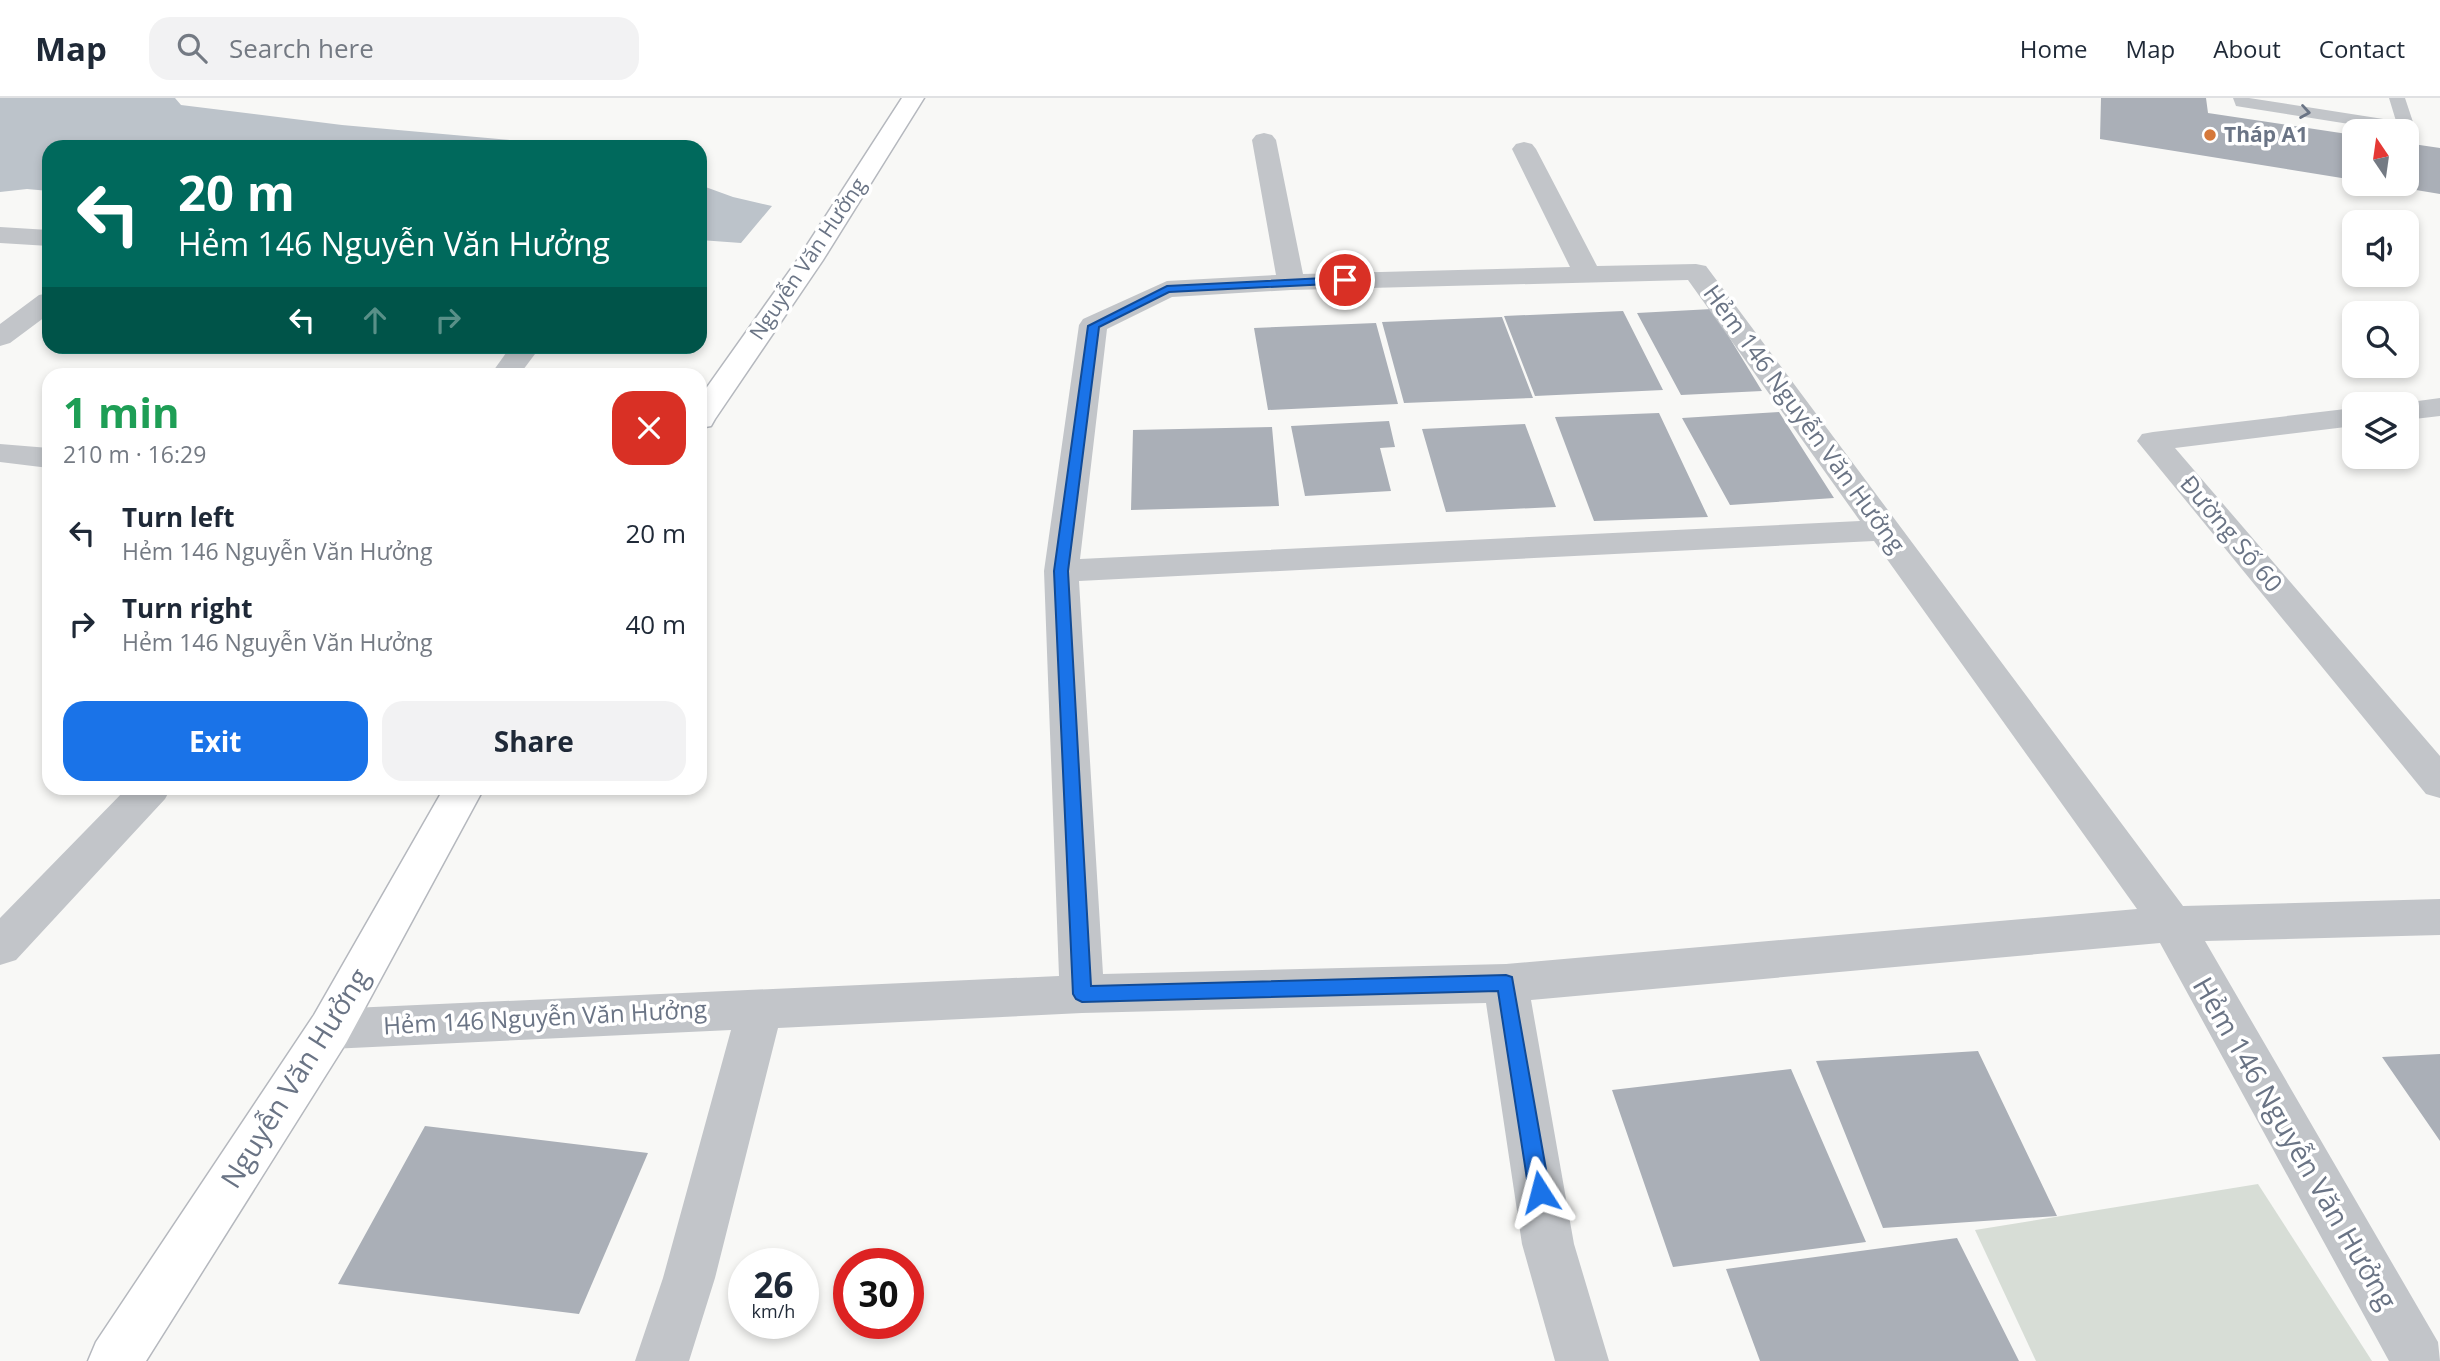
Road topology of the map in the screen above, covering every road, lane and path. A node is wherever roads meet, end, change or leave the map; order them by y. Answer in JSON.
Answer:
{"nodes":[{"id":1,"x":913,"y":98,"type":"edge"},
{"id":2,"x":2241,"y":98,"type":"edge"},
{"id":3,"x":2397,"y":98,"type":"edge"},
{"id":4,"x":1264,"y":140,"type":"dead end"},
{"id":5,"x":1524,"y":149,"type":"dead end"},
{"id":6,"x":0,"y":236,"type":"edge"},
{"id":7,"x":42,"y":238,"type":"edge"},
{"id":8,"x":1588,"y":275,"type":"junction"},
{"id":9,"x":1291,"y":282,"type":"junction"},
{"id":10,"x":42,"y":306,"type":"edge"},
{"id":11,"x":0,"y":337,"type":"edge"},
{"id":12,"x":521,"y":354,"type":"edge"},
{"id":13,"x":510,"y":368,"type":"edge"},
{"id":14,"x":2440,"y":407,"type":"edge"},
{"id":15,"x":707,"y":409,"type":"edge"},
{"id":16,"x":2419,"y":409,"type":"edge"},
{"id":17,"x":2342,"y":418,"type":"edge"},
{"id":18,"x":0,"y":453,"type":"edge"},
{"id":19,"x":42,"y":457,"type":"edge"},
{"id":20,"x":1884,"y":530,"type":"junction"},
{"id":21,"x":1061,"y":571,"type":"junction"},
{"id":22,"x":2440,"y":783,"type":"edge"},
{"id":23,"x":144,"y":795,"type":"edge"},
{"id":24,"x":460,"y":795,"type":"edge"},
{"id":25,"x":2440,"y":916,"type":"edge"},
{"id":26,"x":2172,"y":924,"type":"junction"},
{"id":27,"x":0,"y":947,"type":"edge"},
{"id":28,"x":1506,"y":982,"type":"junction"},
{"id":29,"x":1082,"y":994,"type":"junction"},
{"id":30,"x":760,"y":1007,"type":"junction"},
{"id":31,"x":330,"y":1029,"type":"junction"},
{"id":32,"x":115,"y":1361,"type":"edge"},
{"id":33,"x":662,"y":1361,"type":"edge"},
{"id":34,"x":1582,"y":1361,"type":"edge"},
{"id":35,"x":2419,"y":1361,"type":"edge"}],
"edges":[{"from":1,"to":15,"type":"main road","name":"Nguyễn Văn Hưởng"},
{"from":2,"to":3,"type":"lane","one_way":true},
{"from":4,"to":9,"type":"street"},
{"from":5,"to":8,"type":"street"},
{"from":6,"to":7,"type":"street"},
{"from":8,"to":9,"type":"street","name":"Hẻm 146 Nguyễn Văn Hưởng"},
{"from":8,"to":20,"type":"street","name":"Hẻm 146 Nguyễn Văn Hưởng"},
{"from":9,"to":21,"type":"street","name":"Hẻm 146 Nguyễn Văn Hưởng"},
{"from":10,"to":11,"type":"street"},
{"from":12,"to":13,"type":"street"},
{"from":14,"to":16,"type":"street"},
{"from":17,"to":22,"type":"street","name":"Đường Số 60"},
{"from":18,"to":19,"type":"street"},
{"from":20,"to":21,"type":"street"},
{"from":20,"to":26,"type":"street","name":"Hẻm 146 Nguyễn Văn Hưởng"},
{"from":21,"to":29,"type":"street","name":"Hẻm 146 Nguyễn Văn Hưởng"},
{"from":23,"to":27,"type":"street"},
{"from":24,"to":31,"type":"main road","name":"Nguyễn Văn Hưởng"},
{"from":25,"to":26,"type":"street","name":"Hẻm 146 Nguyễn Văn Hưởng"},
{"from":26,"to":28,"type":"street","name":"Hẻm 146 Nguyễn Văn Hưởng"},
{"from":26,"to":35,"type":"street","name":"Hẻm 146 Nguyễn Văn Hưởng"},
{"from":28,"to":29,"type":"street","name":"Hẻm 146 Nguyễn Văn Hưởng"},
{"from":28,"to":34,"type":"street"},
{"from":29,"to":30,"type":"street","name":"Hẻm 146 Nguyễn Văn Hưởng"},
{"from":30,"to":31,"type":"street","name":"Hẻm 146 Nguyễn Văn Hưởng"},
{"from":30,"to":33,"type":"street"},
{"from":31,"to":32,"type":"main road","name":"Nguyễn Văn Hưởng"}]}
